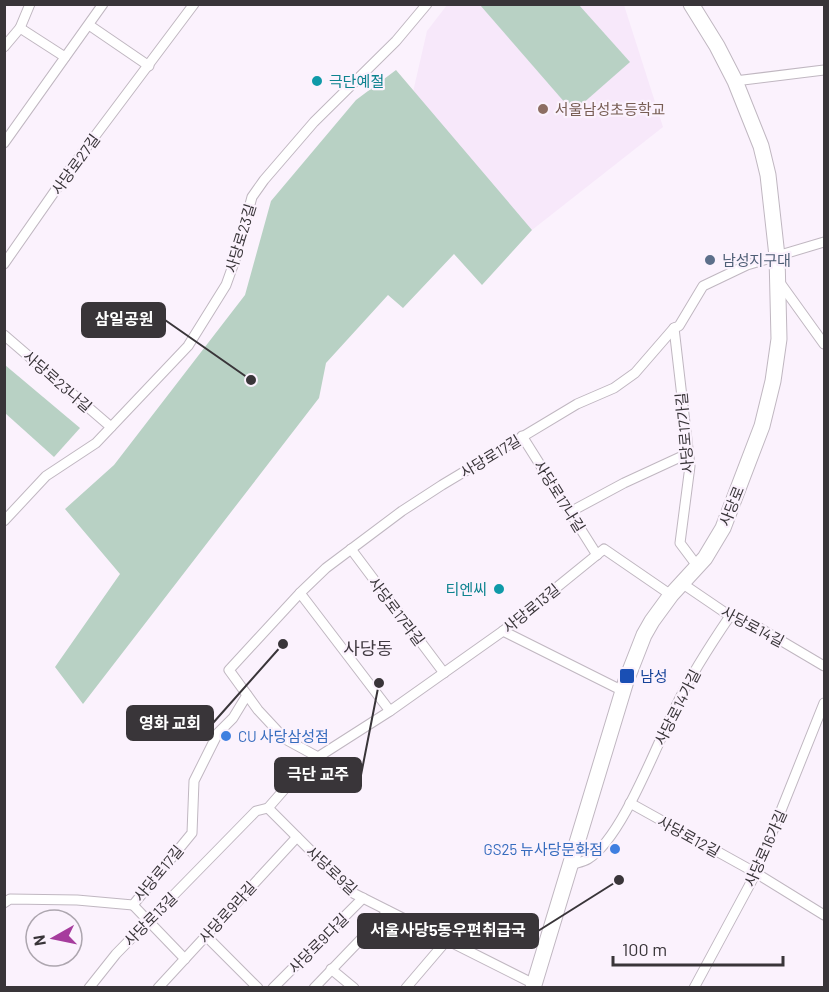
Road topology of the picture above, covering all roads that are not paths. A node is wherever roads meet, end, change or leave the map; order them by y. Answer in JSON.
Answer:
{"nodes":[{"id":1,"x":30,"y":4,"type":"edge"},
{"id":2,"x":103,"y":4,"type":"edge"},
{"id":3,"x":194,"y":4,"type":"edge"},
{"id":4,"x":427,"y":4,"type":"edge"},
{"id":5,"x":691,"y":4,"type":"edge"},
{"id":6,"x":89,"y":25,"type":"junction"},
{"id":7,"x":20,"y":28,"type":"junction"},
{"id":8,"x":4,"y":47,"type":"edge"},
{"id":9,"x":65,"y":57,"type":"junction"},
{"id":10,"x":149,"y":66,"type":"junction"},
{"id":11,"x":825,"y":70,"type":"edge"},
{"id":12,"x":735,"y":81,"type":"junction"},
{"id":13,"x":4,"y":143,"type":"edge"},
{"id":14,"x":825,"y":242,"type":"edge"},
{"id":15,"x":777,"y":256,"type":"junction"},
{"id":16,"x":4,"y":264,"type":"edge"},
{"id":17,"x":778,"y":280,"type":"junction"},
{"id":18,"x":674,"y":328,"type":"junction"},
{"id":19,"x":4,"y":335,"type":"edge"},
{"id":20,"x":825,"y":344,"type":"edge"},
{"id":21,"x":111,"y":427,"type":"junction"},
{"id":22,"x":522,"y":436,"type":"junction"},
{"id":23,"x":689,"y":453,"type":"junction"},
{"id":24,"x":570,"y":512,"type":"junction"},
{"id":25,"x":4,"y":521,"type":"edge"},
{"id":26,"x":351,"y":549,"type":"junction"},
{"id":27,"x":597,"y":555,"type":"junction"},
{"id":28,"x":698,"y":567,"type":"junction"},
{"id":29,"x":683,"y":584,"type":"junction"},
{"id":30,"x":300,"y":593,"type":"junction"},
{"id":31,"x":671,"y":595,"type":"junction"},
{"id":32,"x":730,"y":616,"type":"junction"},
{"id":33,"x":503,"y":631,"type":"junction"},
{"id":34,"x":825,"y":666,"type":"edge"},
{"id":35,"x":444,"y":674,"type":"junction"},
{"id":36,"x":623,"y":691,"type":"junction"},
{"id":37,"x":247,"y":695,"type":"junction"},
{"id":38,"x":825,"y":703,"type":"edge"},
{"id":39,"x":390,"y":711,"type":"junction"},
{"id":40,"x":318,"y":757,"type":"junction"},
{"id":41,"x":630,"y":803,"type":"junction"},
{"id":42,"x":268,"y":808,"type":"junction"},
{"id":43,"x":297,"y":837,"type":"junction"},
{"id":44,"x":571,"y":865,"type":"junction"},
{"id":45,"x":756,"y":873,"type":"junction"},
{"id":46,"x":363,"y":898,"type":"junction"},
{"id":47,"x":4,"y":903,"type":"edge"},
{"id":48,"x":133,"y":905,"type":"junction"},
{"id":49,"x":388,"y":911,"type":"junction"},
{"id":50,"x":825,"y":915,"type":"edge"},
{"id":51,"x":147,"y":922,"type":"junction"},
{"id":52,"x":206,"y":936,"type":"junction"},
{"id":53,"x":447,"y":940,"type":"junction"},
{"id":54,"x":185,"y":959,"type":"junction"},
{"id":55,"x":332,"y":969,"type":"junction"},
{"id":56,"x":94,"y":985,"type":"edge"},
{"id":57,"x":534,"y":986,"type":"edge"},
{"id":58,"x":158,"y":987,"type":"edge"},
{"id":59,"x":258,"y":987,"type":"edge"},
{"id":60,"x":273,"y":987,"type":"edge"},
{"id":61,"x":314,"y":987,"type":"edge"},
{"id":62,"x":354,"y":987,"type":"edge"},
{"id":63,"x":406,"y":987,"type":"edge"},
{"id":64,"x":694,"y":987,"type":"edge"}],
"edges":[{"from":1,"to":7,"type":"street"},
{"from":2,"to":6,"type":"street"},
{"from":3,"to":10,"type":"street","name":"사당로27길"},
{"from":4,"to":21,"type":"street","name":"사당로23길"},
{"from":5,"to":12,"type":"main road","name":"사당로"},
{"from":6,"to":9,"type":"street"},
{"from":6,"to":10,"type":"street"},
{"from":7,"to":8,"type":"street"},
{"from":7,"to":9,"type":"street"},
{"from":9,"to":13,"type":"street"},
{"from":10,"to":16,"type":"street","name":"사당로27길"},
{"from":11,"to":12,"type":"street"},
{"from":12,"to":15,"type":"main road","name":"사당로"},
{"from":14,"to":15,"type":"street","name":"사당로17길"},
{"from":15,"to":17,"type":"main road","name":"사당로"},
{"from":15,"to":18,"type":"street","name":"사당로17길"},
{"from":17,"to":20,"type":"street"},
{"from":17,"to":28,"type":"main road","name":"사당로"},
{"from":18,"to":22,"type":"street","name":"사당로17길"},
{"from":18,"to":23,"type":"street","name":"사당로17가길"},
{"from":19,"to":21,"type":"street","name":"사당로23나길"},
{"from":21,"to":25,"type":"street","name":"사당로23길"},
{"from":22,"to":24,"type":"street","name":"사당로17나길"},
{"from":22,"to":26,"type":"street","name":"사당로17길"},
{"from":23,"to":24,"type":"street"},
{"from":23,"to":28,"type":"street","name":"사당로17가길"},
{"from":24,"to":27,"type":"street","name":"사당로17나길"},
{"from":26,"to":30,"type":"street","name":"사당로17길"},
{"from":26,"to":35,"type":"street","name":"사당로17라길"},
{"from":27,"to":31,"type":"street"},
{"from":27,"to":33,"type":"street","name":"사당로13길"},
{"from":28,"to":29,"type":"main road","name":"사당로"},
{"from":29,"to":31,"type":"main road","name":"사당로"},
{"from":29,"to":32,"type":"street","name":"사당로14길"},
{"from":30,"to":37,"type":"street","name":"사당로17길"},
{"from":30,"to":39,"type":"street"},
{"from":31,"to":36,"type":"main road","name":"사당로"},
{"from":32,"to":34,"type":"street","name":"사당로14길"},
{"from":32,"to":41,"type":"street","name":"사당로14가길"},
{"from":33,"to":35,"type":"street","name":"사당로13길"},
{"from":33,"to":36,"type":"street"},
{"from":35,"to":39,"type":"street","name":"사당로13길"},
{"from":36,"to":44,"type":"main road","name":"사당로"},
{"from":37,"to":40,"type":"street"},
{"from":37,"to":48,"type":"street","name":"사당로17길"},
{"from":38,"to":45,"type":"street","name":"사당로16가길"},
{"from":39,"to":40,"type":"street","name":"사당로13길"},
{"from":40,"to":42,"type":"street","name":"사당로13길"},
{"from":41,"to":44,"type":"street"},
{"from":41,"to":45,"type":"street","name":"사당로12길"},
{"from":42,"to":43,"type":"street","name":"사당로9길"},
{"from":42,"to":51,"type":"street","name":"사당로13길"},
{"from":43,"to":46,"type":"street","name":"사당로9길"},
{"from":43,"to":52,"type":"street","name":"사당로9라길"},
{"from":44,"to":57,"type":"main road","name":"사당로"},
{"from":45,"to":50,"type":"street","name":"사당로12길"},
{"from":45,"to":64,"type":"street","name":"사당로16가길"},
{"from":46,"to":49,"type":"street","name":"사당로9길"},
{"from":46,"to":60,"type":"street","name":"사당로9다길"},
{"from":47,"to":48,"type":"street","name":"사당로17길"},
{"from":48,"to":51,"type":"street"},
{"from":49,"to":53,"type":"street","name":"사당로9길"},
{"from":49,"to":55,"type":"street"},
{"from":51,"to":54,"type":"street"},
{"from":51,"to":56,"type":"street","name":"사당로13길"},
{"from":52,"to":54,"type":"street","name":"사당로9라길"},
{"from":52,"to":59,"type":"street"},
{"from":53,"to":57,"type":"street","name":"사당로9길"},
{"from":53,"to":63,"type":"street"},
{"from":54,"to":58,"type":"street","name":"사당로9라길"},
{"from":55,"to":61,"type":"street"},
{"from":55,"to":62,"type":"street"}]}
